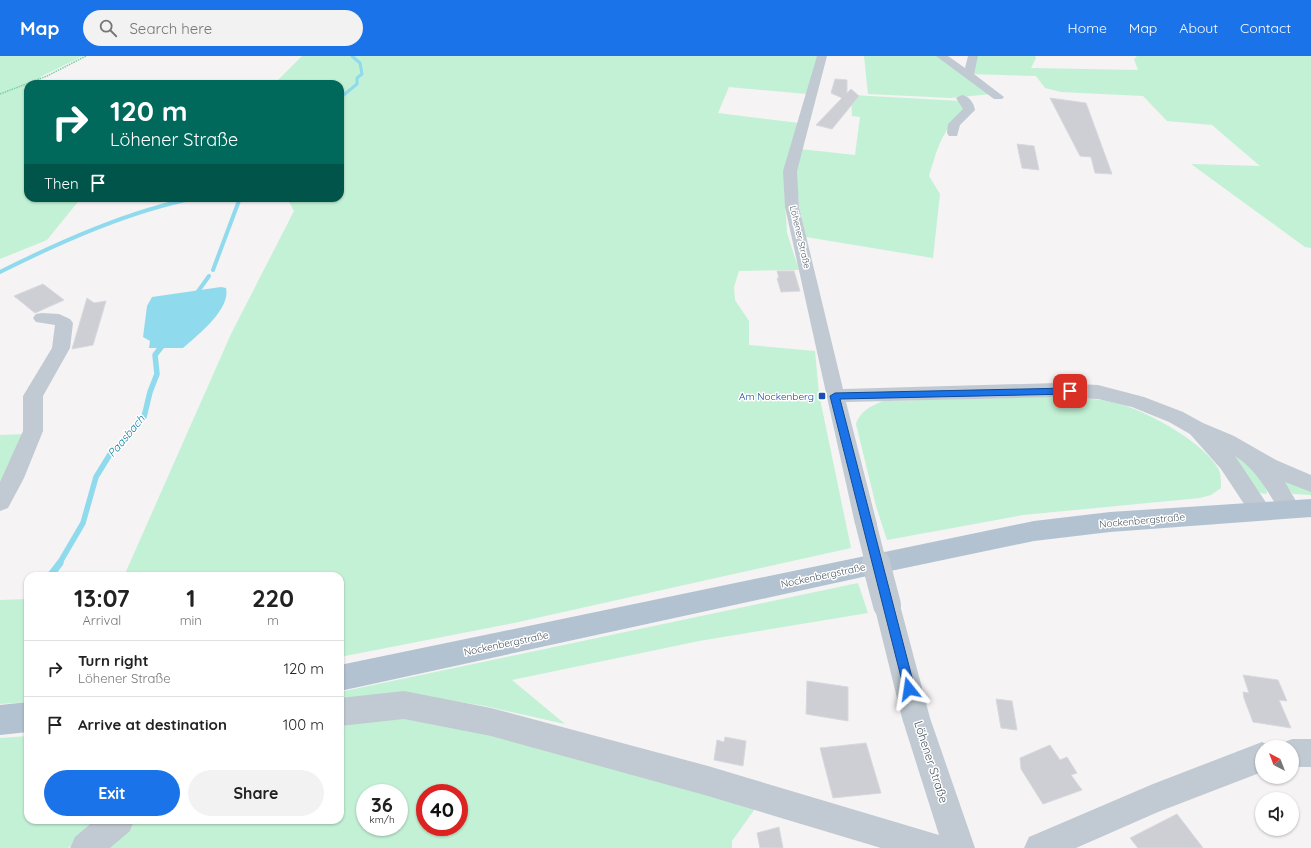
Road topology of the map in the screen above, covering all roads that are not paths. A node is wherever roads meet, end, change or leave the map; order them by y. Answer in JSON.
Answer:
{"nodes":[{"id":1,"x":822,"y":56,"type":"edge"},
{"id":2,"x":941,"y":56,"type":"edge"},
{"id":3,"x":973,"y":56,"type":"edge"},
{"id":4,"x":968,"y":75,"type":"junction"},
{"id":5,"x":998,"y":97,"type":"dead end"},
{"id":6,"x":962,"y":98,"type":"dead end"},
{"id":7,"x":953,"y":133,"type":"dead end"},
{"id":8,"x":42,"y":318,"type":"dead end"},
{"id":9,"x":835,"y":396,"type":"junction"},
{"id":10,"x":1196,"y":428,"type":"junction"},
{"id":11,"x":1253,"y":458,"type":"junction"},
{"id":12,"x":1311,"y":484,"type":"edge"},
{"id":13,"x":0,"y":502,"type":"edge"},
{"id":14,"x":1300,"y":508,"type":"edge"},
{"id":15,"x":1260,"y":510,"type":"junction"},
{"id":16,"x":344,"y":677,"type":"edge"},
{"id":17,"x":344,"y":712,"type":"edge"},
{"id":18,"x":24,"y":717,"type":"edge"},
{"id":19,"x":0,"y":720,"type":"edge"},
{"id":20,"x":1299,"y":753,"type":"edge"},
{"id":21,"x":1311,"y":753,"type":"edge"},
{"id":22,"x":1255,"y":760,"type":"edge"},
{"id":23,"x":115,"y":824,"type":"edge"},
{"id":24,"x":86,"y":848,"type":"edge"},
{"id":25,"x":933,"y":848,"type":"edge"},
{"id":26,"x":959,"y":848,"type":"edge"},
{"id":27,"x":1040,"y":848,"type":"edge"}],
"edges":[{"from":1,"to":9,"type":"street","name":"Löhener Straße"},
{"from":2,"to":4,"type":"street"},
{"from":3,"to":4,"type":"street"},
{"from":4,"to":5,"type":"street"},
{"from":6,"to":7,"type":"street"},
{"from":8,"to":13,"type":"street"},
{"from":9,"to":10,"type":"street"},
{"from":9,"to":26,"type":"street","name":"Löhener Straße","bridge":true},
{"from":10,"to":11,"type":"street"},
{"from":10,"to":15,"type":"street"},
{"from":11,"to":12,"type":"street"},
{"from":11,"to":14,"type":"street"},
{"from":14,"to":15,"type":"main road","name":"Nockenbergstraße"},
{"from":15,"to":16,"type":"main road","name":"Nockenbergstraße"},
{"from":17,"to":25,"type":"street"},
{"from":18,"to":19,"type":"main road"},
{"from":20,"to":21,"type":"street"},
{"from":22,"to":27,"type":"street"},
{"from":23,"to":24,"type":"street"}]}
